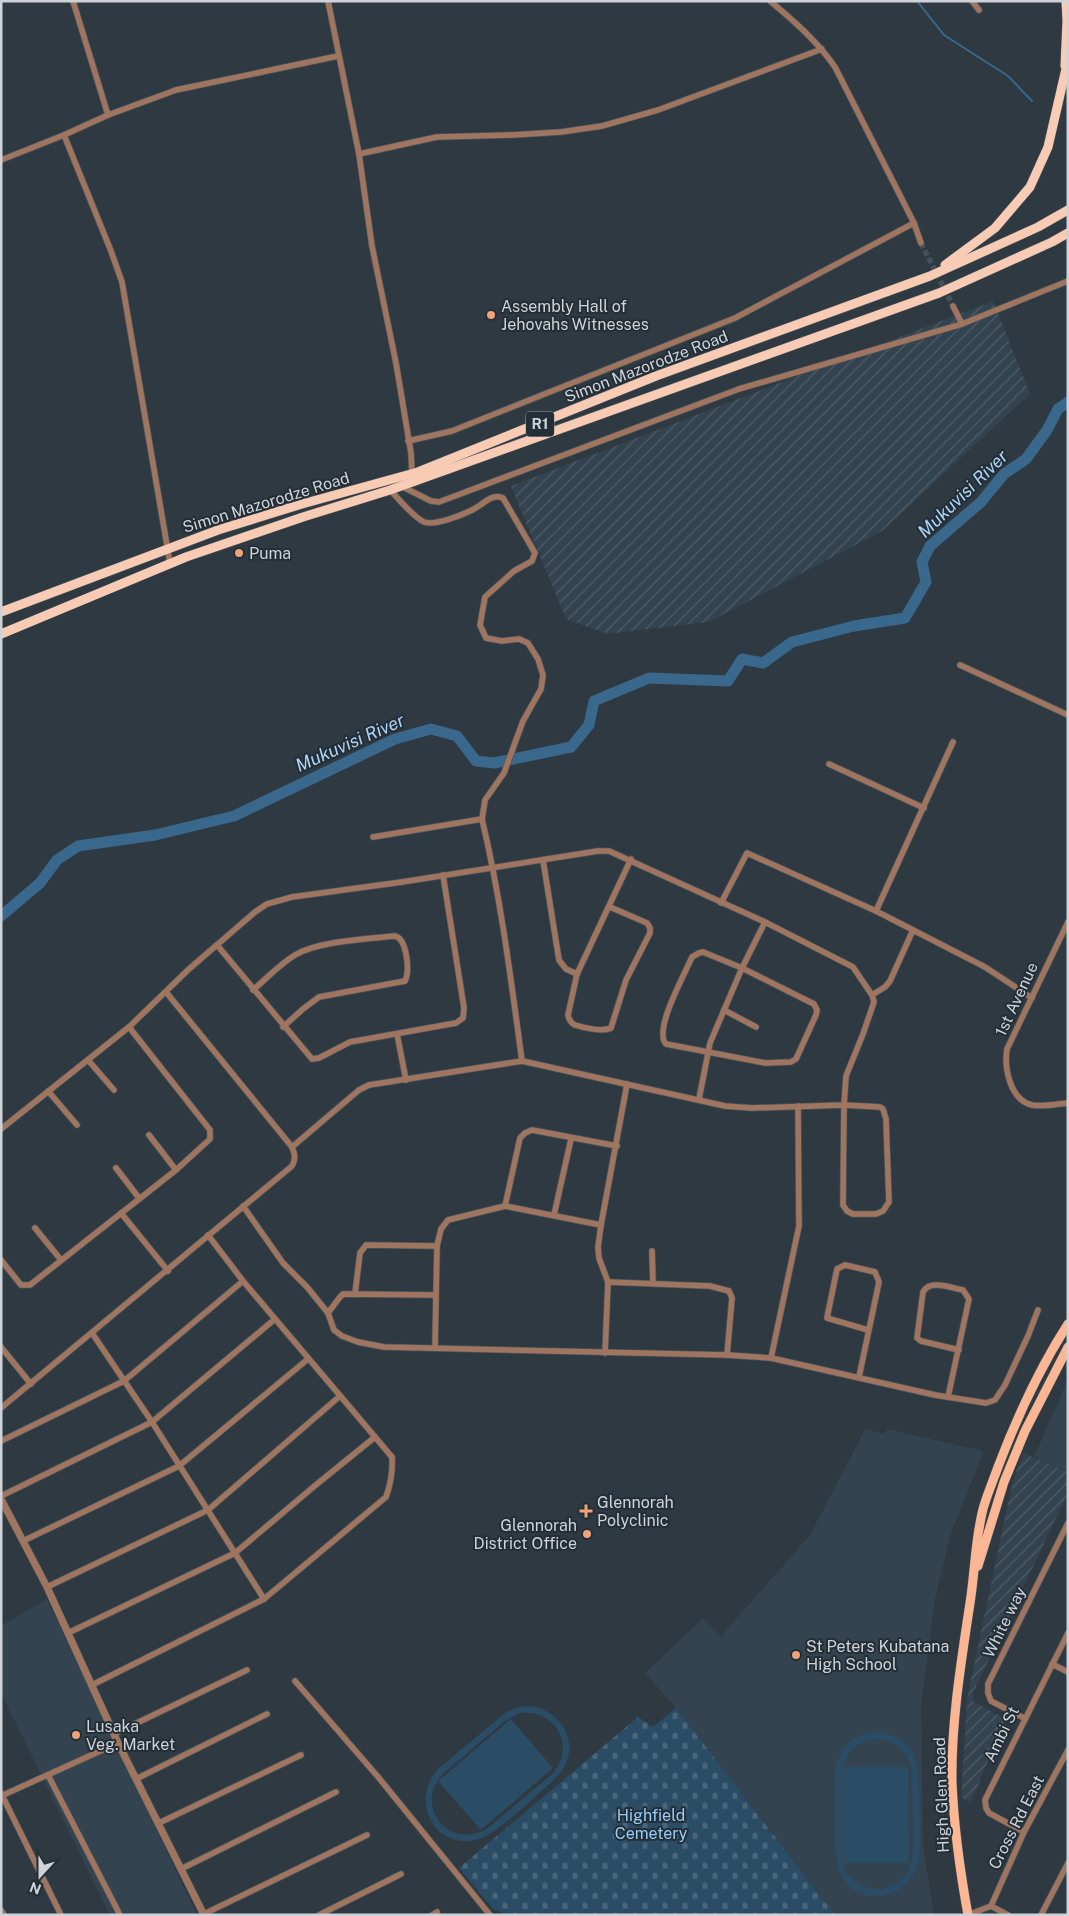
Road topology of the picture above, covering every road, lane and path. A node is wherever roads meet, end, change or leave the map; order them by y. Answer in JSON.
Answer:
{"nodes":[{"id":1,"x":73,"y":1,"type":"edge"},
{"id":2,"x":328,"y":1,"type":"edge"},
{"id":3,"x":770,"y":1,"type":"edge"},
{"id":4,"x":972,"y":1,"type":"edge"},
{"id":5,"x":1066,"y":1,"type":"edge"},
{"id":6,"x":979,"y":10,"type":"dead end"},
{"id":7,"x":822,"y":49,"type":"junction"},
{"id":8,"x":338,"y":56,"type":"junction"},
{"id":9,"x":1066,"y":64,"type":"edge"},
{"id":10,"x":108,"y":115,"type":"junction"},
{"id":11,"x":64,"y":135,"type":"junction"},
{"id":12,"x":359,"y":154,"type":"junction"},
{"id":13,"x":1,"y":160,"type":"edge"},
{"id":14,"x":1068,"y":210,"type":"edge"},
{"id":15,"x":914,"y":223,"type":"junction"},
{"id":16,"x":1068,"y":233,"type":"edge"},
{"id":17,"x":921,"y":243,"type":"tunnel mouth"},
{"id":18,"x":930,"y":276,"type":"junction"},
{"id":19,"x":1068,"y":281,"type":"edge"},
{"id":20,"x":953,"y":306,"type":"tunnel mouth"},
{"id":21,"x":962,"y":324,"type":"junction"},
{"id":22,"x":408,"y":441,"type":"junction"},
{"id":23,"x":412,"y":474,"type":"junction"},
{"id":24,"x":401,"y":486,"type":"junction"},
{"id":25,"x":390,"y":490,"type":"junction"},
{"id":26,"x":168,"y":549,"type":"junction"},
{"id":27,"x":170,"y":563,"type":"junction"},
{"id":28,"x":1,"y":612,"type":"edge"},
{"id":29,"x":1,"y":634,"type":"edge"},
{"id":30,"x":960,"y":665,"type":"dead end"},
{"id":31,"x":1068,"y":715,"type":"edge"},
{"id":32,"x":953,"y":742,"type":"dead end"},
{"id":33,"x":829,"y":764,"type":"dead end"},
{"id":34,"x":924,"y":808,"type":"junction"},
{"id":35,"x":482,"y":819,"type":"junction"},
{"id":36,"x":373,"y":837,"type":"dead end"},
{"id":37,"x":631,"y":859,"type":"junction"},
{"id":38,"x":543,"y":860,"type":"junction"},
{"id":39,"x":494,"y":866,"type":"junction"},
{"id":40,"x":443,"y":875,"type":"junction"},
{"id":41,"x":722,"y":903,"type":"junction"},
{"id":42,"x":610,"y":907,"type":"junction"},
{"id":43,"x":876,"y":911,"type":"junction"},
{"id":44,"x":765,"y":922,"type":"junction"},
{"id":45,"x":1068,"y":922,"type":"edge"},
{"id":46,"x":913,"y":930,"type":"junction"},
{"id":47,"x":1060,"y":939,"type":"junction"},
{"id":48,"x":1068,"y":943,"type":"edge"},
{"id":49,"x":217,"y":945,"type":"junction"},
{"id":50,"x":742,"y":968,"type":"junction"},
{"id":51,"x":577,"y":974,"type":"junction"},
{"id":52,"x":253,"y":990,"type":"junction"},
{"id":53,"x":166,"y":992,"type":"junction"},
{"id":54,"x":872,"y":995,"type":"junction"},
{"id":55,"x":1032,"y":998,"type":"junction"},
{"id":56,"x":724,"y":1010,"type":"junction"},
{"id":57,"x":129,"y":1027,"type":"junction"},
{"id":58,"x":283,"y":1027,"type":"junction"},
{"id":59,"x":756,"y":1027,"type":"dead end"},
{"id":60,"x":397,"y":1034,"type":"junction"},
{"id":61,"x":708,"y":1051,"type":"junction"},
{"id":62,"x":88,"y":1060,"type":"junction"},
{"id":63,"x":522,"y":1061,"type":"junction"},
{"id":64,"x":406,"y":1080,"type":"junction"},
{"id":65,"x":627,"y":1084,"type":"junction"},
{"id":66,"x":114,"y":1090,"type":"dead end"},
{"id":67,"x":48,"y":1091,"type":"junction"},
{"id":68,"x":699,"y":1099,"type":"junction"},
{"id":69,"x":1068,"y":1104,"type":"edge"},
{"id":70,"x":844,"y":1105,"type":"junction"},
{"id":71,"x":798,"y":1106,"type":"junction"},
{"id":72,"x":77,"y":1125,"type":"dead end"},
{"id":73,"x":1,"y":1129,"type":"edge"},
{"id":74,"x":149,"y":1135,"type":"dead end"},
{"id":75,"x":571,"y":1139,"type":"junction"},
{"id":76,"x":292,"y":1146,"type":"junction"},
{"id":77,"x":617,"y":1146,"type":"junction"},
{"id":78,"x":116,"y":1168,"type":"dead end"},
{"id":79,"x":176,"y":1170,"type":"junction"},
{"id":80,"x":139,"y":1198,"type":"junction"},
{"id":81,"x":243,"y":1206,"type":"junction"},
{"id":82,"x":505,"y":1206,"type":"junction"},
{"id":83,"x":120,"y":1213,"type":"junction"},
{"id":84,"x":554,"y":1215,"type":"junction"},
{"id":85,"x":601,"y":1225,"type":"junction"},
{"id":86,"x":35,"y":1228,"type":"dead end"},
{"id":87,"x":208,"y":1235,"type":"junction"},
{"id":88,"x":437,"y":1246,"type":"junction"},
{"id":89,"x":652,"y":1251,"type":"dead end"},
{"id":90,"x":1,"y":1260,"type":"edge"},
{"id":91,"x":61,"y":1260,"type":"junction"},
{"id":92,"x":168,"y":1271,"type":"junction"},
{"id":93,"x":243,"y":1281,"type":"junction"},
{"id":94,"x":608,"y":1282,"type":"junction"},
{"id":95,"x":653,"y":1283,"type":"junction"},
{"id":96,"x":355,"y":1294,"type":"junction"},
{"id":97,"x":435,"y":1295,"type":"junction"},
{"id":98,"x":1038,"y":1310,"type":"dead end"},
{"id":99,"x":328,"y":1313,"type":"junction"},
{"id":100,"x":275,"y":1319,"type":"junction"},
{"id":101,"x":1068,"y":1324,"type":"edge"},
{"id":102,"x":868,"y":1330,"type":"junction"},
{"id":103,"x":92,"y":1333,"type":"junction"},
{"id":104,"x":1,"y":1347,"type":"edge"},
{"id":105,"x":1068,"y":1347,"type":"edge"},
{"id":106,"x":435,"y":1348,"type":"junction"},
{"id":107,"x":959,"y":1350,"type":"junction"},
{"id":108,"x":606,"y":1353,"type":"junction"},
{"id":109,"x":726,"y":1355,"type":"junction"},
{"id":110,"x":771,"y":1358,"type":"junction"},
{"id":111,"x":308,"y":1359,"type":"junction"},
{"id":112,"x":859,"y":1377,"type":"junction"},
{"id":113,"x":124,"y":1381,"type":"junction"},
{"id":114,"x":31,"y":1384,"type":"junction"},
{"id":115,"x":340,"y":1396,"type":"junction"},
{"id":116,"x":948,"y":1397,"type":"junction"},
{"id":117,"x":1,"y":1408,"type":"edge"},
{"id":118,"x":152,"y":1422,"type":"junction"},
{"id":119,"x":375,"y":1437,"type":"junction"},
{"id":120,"x":1,"y":1441,"type":"edge"},
{"id":121,"x":179,"y":1466,"type":"junction"},
{"id":122,"x":1,"y":1498,"type":"edge"},
{"id":123,"x":208,"y":1510,"type":"junction"},
{"id":124,"x":1068,"y":1523,"type":"edge"},
{"id":125,"x":23,"y":1541,"type":"junction"},
{"id":126,"x":235,"y":1553,"type":"junction"},
{"id":127,"x":972,"y":1585,"type":"junction"},
{"id":128,"x":47,"y":1588,"type":"junction"},
{"id":129,"x":264,"y":1599,"type":"junction"},
{"id":130,"x":68,"y":1633,"type":"junction"},
{"id":131,"x":1068,"y":1633,"type":"edge"},
{"id":132,"x":1052,"y":1664,"type":"junction"},
{"id":133,"x":247,"y":1670,"type":"dead end"},
{"id":134,"x":1068,"y":1672,"type":"edge"},
{"id":135,"x":295,"y":1680,"type":"dead end"},
{"id":136,"x":92,"y":1685,"type":"junction"},
{"id":137,"x":267,"y":1714,"type":"dead end"},
{"id":138,"x":1024,"y":1718,"type":"junction"},
{"id":139,"x":114,"y":1734,"type":"junction"},
{"id":140,"x":118,"y":1743,"type":"junction"},
{"id":141,"x":1068,"y":1750,"type":"edge"},
{"id":142,"x":301,"y":1755,"type":"dead end"},
{"id":143,"x":1061,"y":1764,"type":"junction"},
{"id":144,"x":1068,"y":1767,"type":"edge"},
{"id":145,"x":48,"y":1775,"type":"junction"},
{"id":146,"x":136,"y":1779,"type":"junction"},
{"id":147,"x":336,"y":1792,"type":"dead end"},
{"id":148,"x":2,"y":1795,"type":"edge"},
{"id":149,"x":159,"y":1823,"type":"junction"},
{"id":150,"x":1024,"y":1832,"type":"junction"},
{"id":151,"x":367,"y":1835,"type":"dead end"},
{"id":152,"x":1068,"y":1863,"type":"edge"},
{"id":153,"x":181,"y":1869,"type":"junction"},
{"id":154,"x":401,"y":1874,"type":"dead end"},
{"id":155,"x":991,"y":1906,"type":"junction"},
{"id":156,"x":1,"y":1910,"type":"edge"},
{"id":157,"x":204,"y":1914,"type":"edge"},
{"id":158,"x":4,"y":1915,"type":"edge"},
{"id":159,"x":61,"y":1915,"type":"edge"},
{"id":160,"x":120,"y":1915,"type":"edge"},
{"id":161,"x":319,"y":1915,"type":"edge"},
{"id":162,"x":490,"y":1915,"type":"edge"},
{"id":163,"x":968,"y":1915,"type":"edge"},
{"id":164,"x":1008,"y":1915,"type":"edge"},
{"id":165,"x":1041,"y":1915,"type":"edge"}],
"edges":[{"from":1,"to":10,"type":"street"},
{"from":2,"to":8,"type":"street"},
{"from":3,"to":7,"type":"street"},
{"from":4,"to":6,"type":"street"},
{"from":5,"to":9,"type":"highway"},
{"from":7,"to":12,"type":"street"},
{"from":7,"to":15,"type":"street"},
{"from":8,"to":10,"type":"street"},
{"from":8,"to":12,"type":"street"},
{"from":9,"to":18,"type":"highway"},
{"from":10,"to":11,"type":"street"},
{"from":11,"to":13,"type":"street"},
{"from":11,"to":26,"type":"street"},
{"from":12,"to":22,"type":"street"},
{"from":14,"to":18,"type":"highway","name":"Simon Mazorodze Road","number":"R1"},
{"from":15,"to":17,"type":"street"},
{"from":15,"to":22,"type":"street"},
{"from":16,"to":24,"type":"highway","name":"Simon Mazorodze Road","number":"R1"},
{"from":18,"to":23,"type":"highway","name":"Simon Mazorodze Road","number":"R1"},
{"from":19,"to":21,"type":"street"},
{"from":20,"to":21,"type":"street"},
{"from":21,"to":24,"type":"street"},
{"from":22,"to":23,"type":"street"},
{"from":23,"to":26,"type":"highway","name":"Simon Mazorodze Road","number":"R1"},
{"from":24,"to":25,"type":"highway","name":"Simon Mazorodze Road","number":"R1"},
{"from":25,"to":27,"type":"highway","name":"Simon Mazorodze Road","number":"R1"},
{"from":25,"to":35,"type":"street"},
{"from":26,"to":27,"type":"street"},
{"from":26,"to":28,"type":"highway","name":"Simon Mazorodze Road","number":"R1"},
{"from":27,"to":29,"type":"highway","name":"Simon Mazorodze Road","number":"R1"},
{"from":30,"to":31,"type":"street"},
{"from":32,"to":34,"type":"street"},
{"from":33,"to":34,"type":"street"},
{"from":34,"to":43,"type":"street"},
{"from":35,"to":36,"type":"street"},
{"from":35,"to":39,"type":"street"},
{"from":37,"to":38,"type":"street"},
{"from":37,"to":41,"type":"street"},
{"from":37,"to":42,"type":"street"},
{"from":38,"to":39,"type":"street"},
{"from":38,"to":51,"type":"street"},
{"from":39,"to":40,"type":"street"},
{"from":39,"to":63,"type":"street"},
{"from":40,"to":49,"type":"street"},
{"from":40,"to":60,"type":"street"},
{"from":41,"to":43,"type":"street"},
{"from":41,"to":44,"type":"street"},
{"from":42,"to":51,"type":"street"},
{"from":42,"to":51,"type":"street"},
{"from":43,"to":46,"type":"street"},
{"from":44,"to":50,"type":"street"},
{"from":44,"to":54,"type":"street"},
{"from":45,"to":47,"type":"street","name":"1st Avenue"},
{"from":46,"to":54,"type":"street"},
{"from":46,"to":55,"type":"street"},
{"from":47,"to":48,"type":"street"},
{"from":47,"to":55,"type":"street","name":"1st Avenue"},
{"from":49,"to":52,"type":"street"},
{"from":49,"to":53,"type":"street"},
{"from":50,"to":56,"type":"street"},
{"from":50,"to":61,"type":"street"},
{"from":50,"to":61,"type":"street"},
{"from":52,"to":58,"type":"street"},
{"from":52,"to":58,"type":"street"},
{"from":53,"to":57,"type":"street"},
{"from":53,"to":76,"type":"street"},
{"from":54,"to":70,"type":"street"},
{"from":55,"to":69,"type":"street","name":"1st Avenue"},
{"from":56,"to":59,"type":"street"},
{"from":56,"to":61,"type":"street"},
{"from":57,"to":62,"type":"street"},
{"from":57,"to":79,"type":"street"},
{"from":58,"to":60,"type":"street"},
{"from":60,"to":64,"type":"street"},
{"from":61,"to":68,"type":"street"},
{"from":62,"to":66,"type":"street"},
{"from":62,"to":67,"type":"street"},
{"from":63,"to":64,"type":"street"},
{"from":63,"to":65,"type":"street"},
{"from":64,"to":76,"type":"street"},
{"from":65,"to":68,"type":"street"},
{"from":65,"to":77,"type":"street"},
{"from":67,"to":72,"type":"street"},
{"from":67,"to":73,"type":"street"},
{"from":68,"to":71,"type":"street"},
{"from":70,"to":70,"type":"street"},
{"from":70,"to":71,"type":"street"},
{"from":71,"to":110,"type":"street"},
{"from":74,"to":79,"type":"street"},
{"from":75,"to":77,"type":"street"},
{"from":75,"to":82,"type":"street"},
{"from":75,"to":84,"type":"street"},
{"from":76,"to":81,"type":"street"},
{"from":77,"to":85,"type":"street"},
{"from":78,"to":80,"type":"street"},
{"from":79,"to":80,"type":"street"},
{"from":80,"to":83,"type":"street"},
{"from":81,"to":87,"type":"street"},
{"from":81,"to":99,"type":"street"},
{"from":82,"to":84,"type":"street"},
{"from":82,"to":88,"type":"street"},
{"from":83,"to":91,"type":"street"},
{"from":83,"to":92,"type":"street"},
{"from":84,"to":85,"type":"street"},
{"from":85,"to":94,"type":"street"},
{"from":86,"to":91,"type":"street"},
{"from":87,"to":92,"type":"street"},
{"from":87,"to":93,"type":"street"},
{"from":88,"to":96,"type":"street"},
{"from":88,"to":97,"type":"street"},
{"from":89,"to":95,"type":"street"},
{"from":90,"to":91,"type":"street"},
{"from":92,"to":103,"type":"street"},
{"from":93,"to":100,"type":"street"},
{"from":93,"to":113,"type":"street"},
{"from":94,"to":95,"type":"street"},
{"from":94,"to":108,"type":"street"},
{"from":95,"to":109,"type":"street"},
{"from":96,"to":97,"type":"street"},
{"from":96,"to":99,"type":"street"},
{"from":97,"to":106,"type":"street"},
{"from":98,"to":116,"type":"street"},
{"from":99,"to":106,"type":"street"},
{"from":100,"to":111,"type":"street"},
{"from":100,"to":118,"type":"street"},
{"from":101,"to":127,"type":"main road","name":"High Glen Road"},
{"from":102,"to":102,"type":"street"},
{"from":102,"to":112,"type":"street"},
{"from":103,"to":113,"type":"street"},
{"from":103,"to":114,"type":"street"},
{"from":104,"to":114,"type":"street"},
{"from":105,"to":127,"type":"main road","name":"High Glen Road"},
{"from":106,"to":108,"type":"street"},
{"from":107,"to":107,"type":"street"},
{"from":107,"to":116,"type":"street"},
{"from":108,"to":109,"type":"street"},
{"from":109,"to":110,"type":"street"},
{"from":110,"to":112,"type":"street"},
{"from":111,"to":115,"type":"street"},
{"from":111,"to":121,"type":"street"},
{"from":112,"to":116,"type":"street"},
{"from":113,"to":118,"type":"street"},
{"from":113,"to":120,"type":"street"},
{"from":114,"to":117,"type":"street"},
{"from":115,"to":119,"type":"street"},
{"from":115,"to":123,"type":"street"},
{"from":118,"to":121,"type":"street"},
{"from":118,"to":122,"type":"street"},
{"from":119,"to":126,"type":"street"},
{"from":119,"to":129,"type":"street"},
{"from":121,"to":123,"type":"street"},
{"from":121,"to":125,"type":"street"},
{"from":122,"to":125,"type":"street"},
{"from":123,"to":126,"type":"street"},
{"from":123,"to":128,"type":"street"},
{"from":124,"to":138,"type":"street","name":"White way"},
{"from":125,"to":128,"type":"street"},
{"from":126,"to":129,"type":"street"},
{"from":126,"to":130,"type":"street"},
{"from":127,"to":163,"type":"main road","name":"High Glen Road"},
{"from":128,"to":130,"type":"street"},
{"from":129,"to":136,"type":"street"},
{"from":130,"to":136,"type":"street"},
{"from":131,"to":132,"type":"street","name":"Ambi St"},
{"from":132,"to":134,"type":"street"},
{"from":132,"to":138,"type":"street","name":"Ambi St"},
{"from":133,"to":139,"type":"street"},
{"from":135,"to":162,"type":"street"},
{"from":136,"to":139,"type":"street"},
{"from":137,"to":146,"type":"street"},
{"from":138,"to":150,"type":"street","name":"Ambi St"},
{"from":139,"to":140,"type":"street"},
{"from":140,"to":145,"type":"street"},
{"from":140,"to":146,"type":"street"},
{"from":141,"to":143,"type":"street","name":"Cross Rd East"},
{"from":142,"to":149,"type":"street"},
{"from":143,"to":144,"type":"street"},
{"from":143,"to":150,"type":"street","name":"Cross Rd East"},
{"from":145,"to":148,"type":"street"},
{"from":145,"to":160,"type":"street"},
{"from":146,"to":149,"type":"street"},
{"from":147,"to":153,"type":"street"},
{"from":148,"to":159,"type":"street"},
{"from":149,"to":153,"type":"street"},
{"from":150,"to":155,"type":"street","name":"Cross Rd East"},
{"from":151,"to":157,"type":"street"},
{"from":152,"to":165,"type":"street"},
{"from":153,"to":157,"type":"street"},
{"from":154,"to":161,"type":"street"},
{"from":155,"to":163,"type":"street"},
{"from":155,"to":164,"type":"street"},
{"from":156,"to":158,"type":"street"}]}
